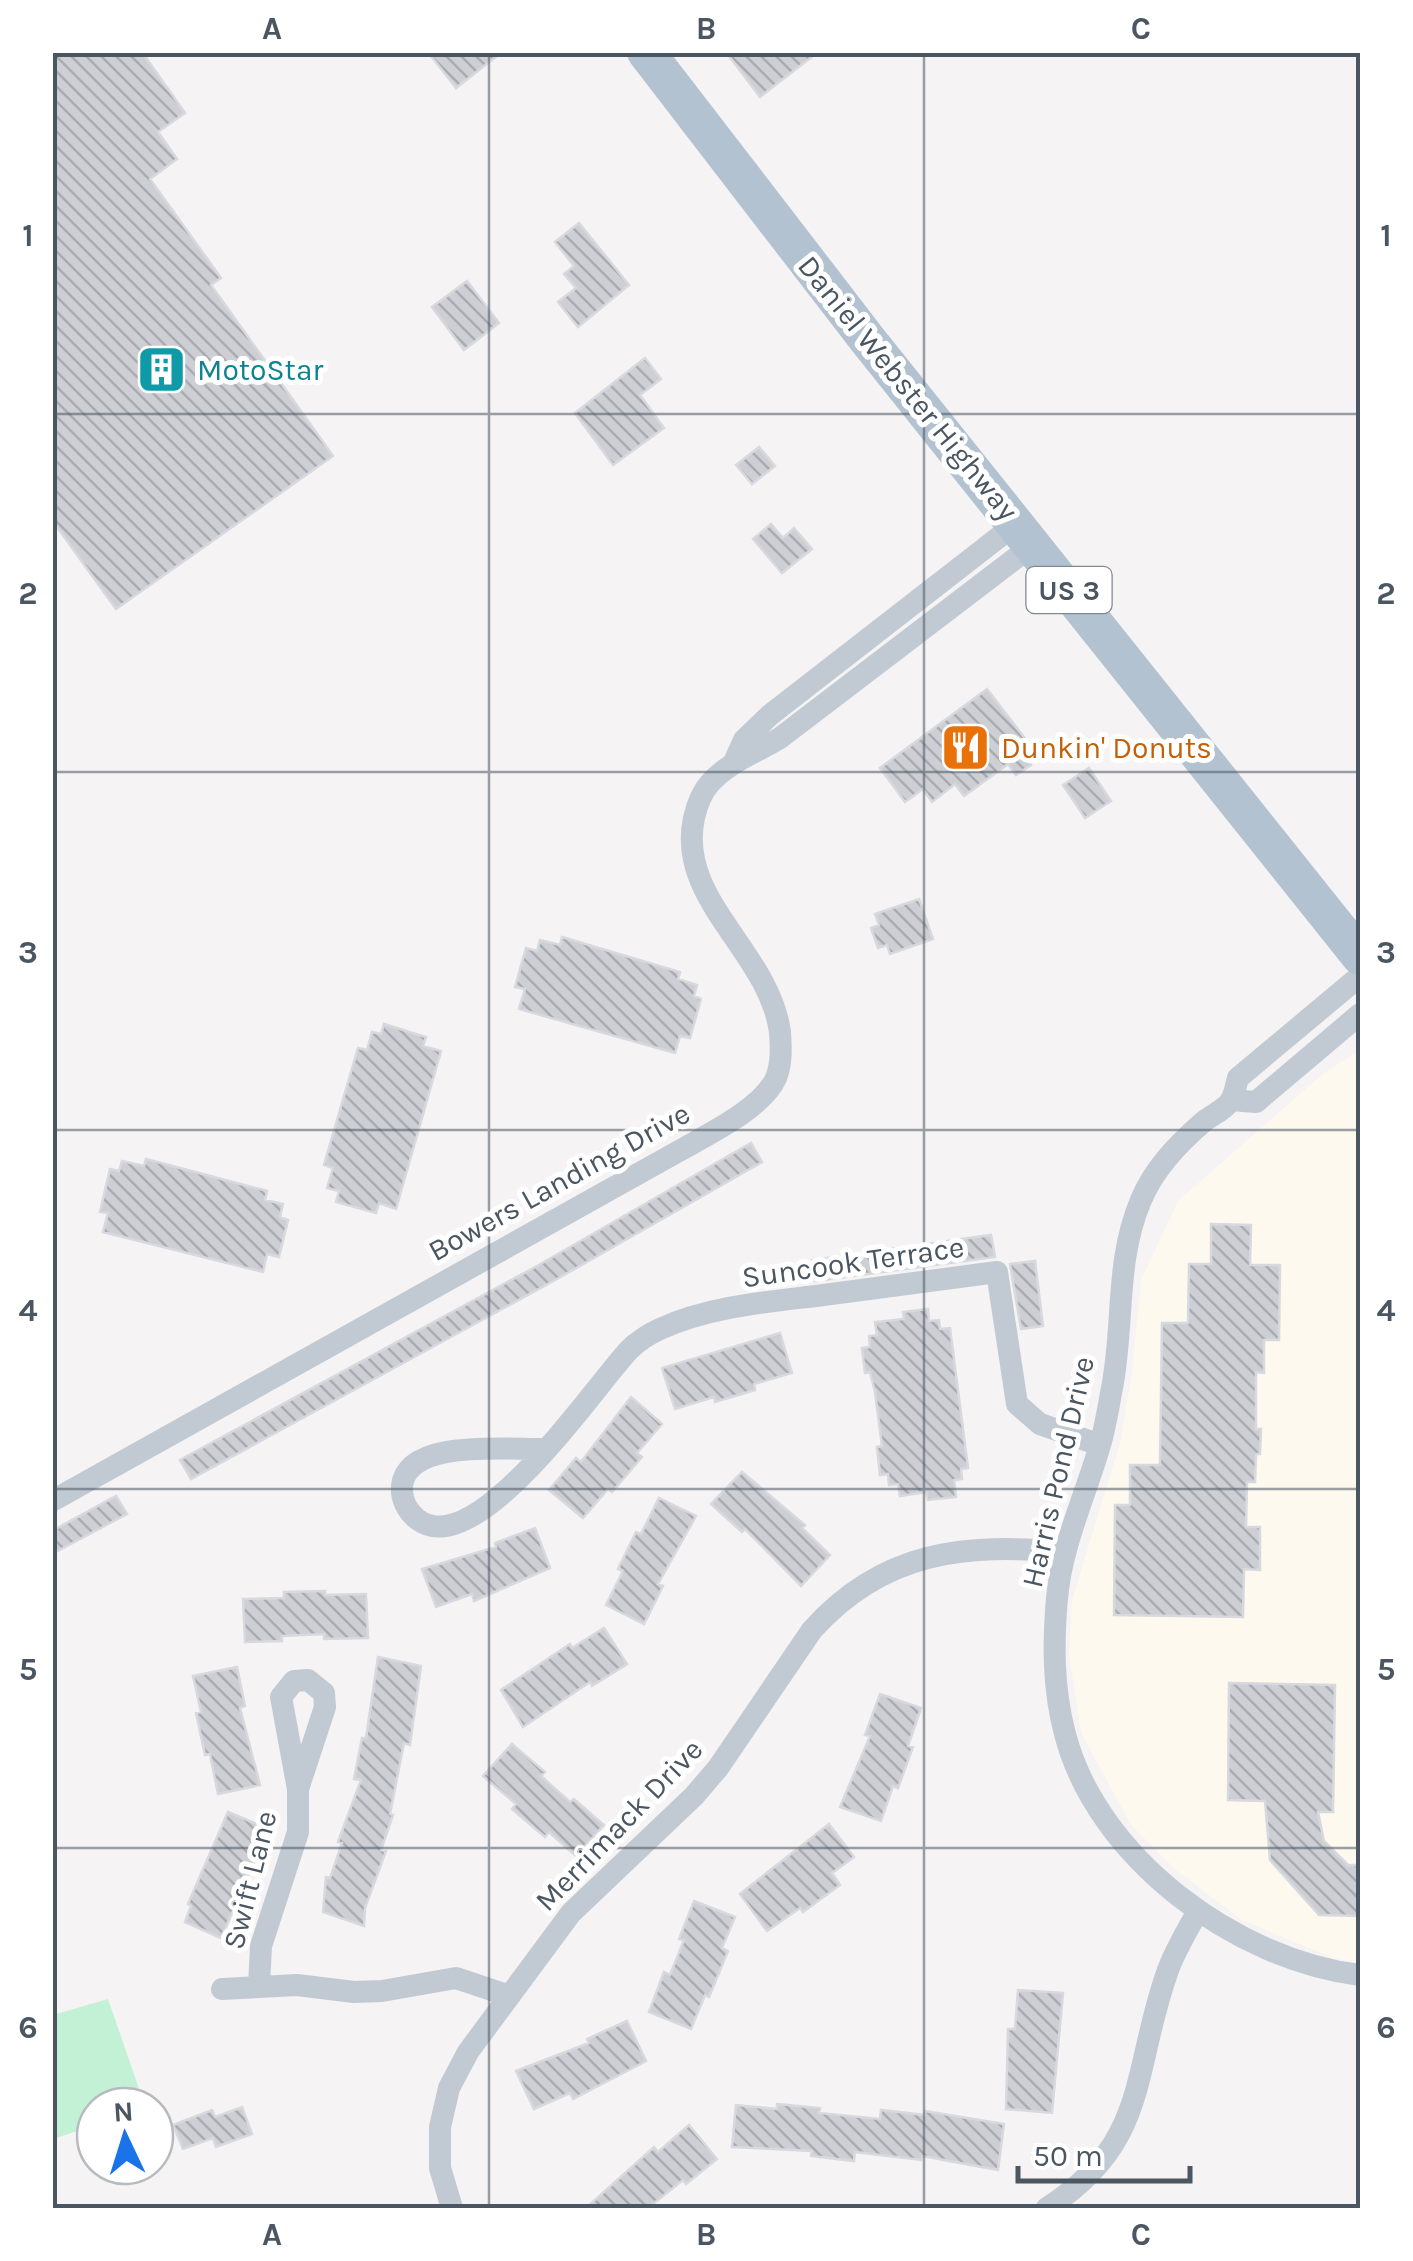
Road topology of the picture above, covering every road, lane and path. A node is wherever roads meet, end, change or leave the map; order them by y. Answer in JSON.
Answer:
{"nodes":[{"id":1,"x":646,"y":52,"type":"edge"},
{"id":2,"x":1024,"y":534,"type":"junction"},
{"id":3,"x":1360,"y":956,"type":"edge"},
{"id":4,"x":1360,"y":976,"type":"edge"},
{"id":5,"x":1360,"y":1014,"type":"edge"},
{"id":6,"x":1231,"y":1100,"type":"junction"},
{"id":7,"x":1100,"y":1445,"type":"junction"},
{"id":8,"x":544,"y":1449,"type":"junction"},
{"id":9,"x":52,"y":1501,"type":"edge"},
{"id":10,"x":1065,"y":1552,"type":"junction"},
{"id":11,"x":298,"y":1788,"type":"dead end"},
{"id":12,"x":1198,"y":1911,"type":"junction"},
{"id":13,"x":1360,"y":1975,"type":"edge"},
{"id":14,"x":259,"y":1986,"type":"junction"},
{"id":15,"x":222,"y":1989,"type":"dead end"},
{"id":16,"x":508,"y":1995,"type":"junction"},
{"id":17,"x":452,"y":2208,"type":"edge"},
{"id":18,"x":1047,"y":2208,"type":"edge"}],
"edges":[{"from":1,"to":2,"type":"main road","name":"Daniel Webster Highway","number":"US 3"},
{"from":2,"to":3,"type":"main road","name":"Daniel Webster Highway","number":"US 3"},
{"from":2,"to":9,"type":"street","name":"Bowers Landing Drive"},
{"from":4,"to":6,"type":"street","name":"Harris Pond Drive"},
{"from":5,"to":6,"type":"street","name":"Harris Pond Drive"},
{"from":6,"to":7,"type":"street","name":"Harris Pond Drive"},
{"from":7,"to":8,"type":"street","name":"Suncook Terrace"},
{"from":7,"to":10,"type":"street","name":"Harris Pond Drive"},
{"from":8,"to":8,"type":"street","name":"Suncook Terrace"},
{"from":10,"to":12,"type":"street","name":"Harris Pond Drive"},
{"from":10,"to":16,"type":"street","name":"Merrimack Drive"},
{"from":11,"to":14,"type":"street","name":"Swift Lane"},
{"from":12,"to":13,"type":"street","name":"Harris Pond Drive"},
{"from":12,"to":18,"type":"street"},
{"from":14,"to":15,"type":"street"},
{"from":14,"to":16,"type":"street"},
{"from":16,"to":17,"type":"street","name":"Merrimack Drive"}]}
